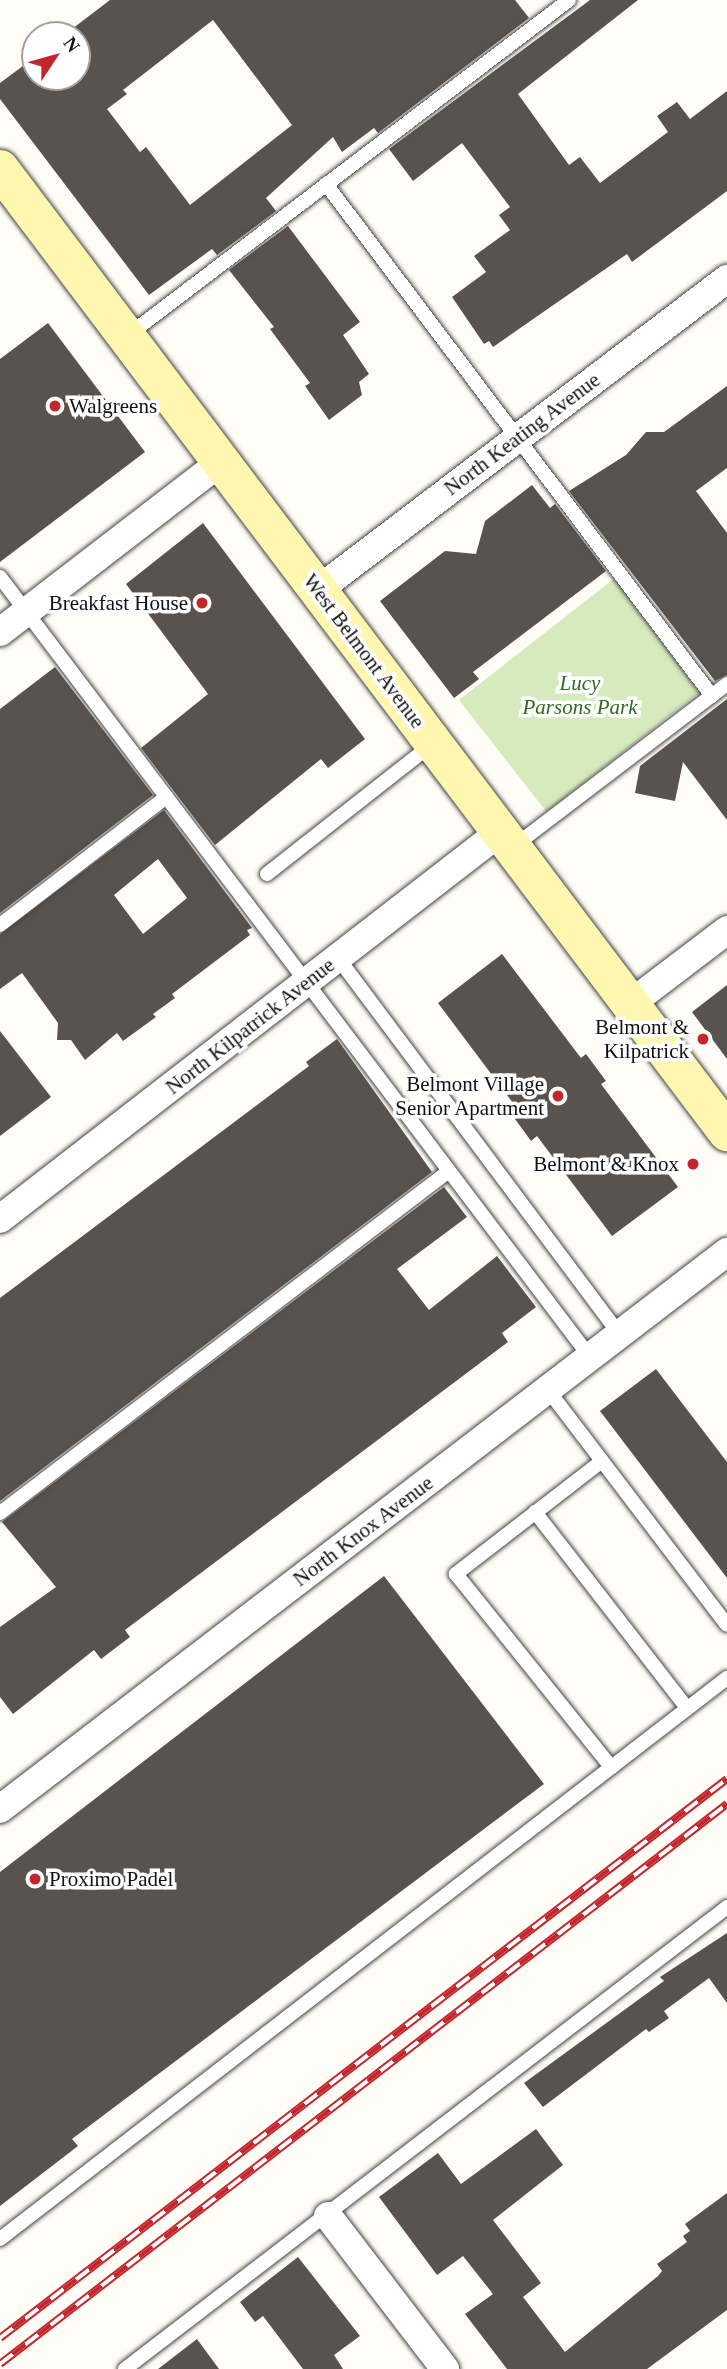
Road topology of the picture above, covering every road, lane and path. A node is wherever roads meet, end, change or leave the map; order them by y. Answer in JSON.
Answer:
{"nodes":[{"id":1,"x":569,"y":0,"type":"edge"},
{"id":2,"x":0,"y":169,"type":"edge"},
{"id":3,"x":326,"y":184,"type":"junction"},
{"id":4,"x":727,"y":279,"type":"edge"},
{"id":5,"x":126,"y":336,"type":"junction"},
{"id":6,"x":517,"y":439,"type":"junction"},
{"id":7,"x":221,"y":462,"type":"junction"},
{"id":8,"x":0,"y":577,"type":"edge"},
{"id":9,"x":318,"y":590,"type":"junction"},
{"id":10,"x":26,"y":612,"type":"junction"},
{"id":11,"x":0,"y":632,"type":"edge"},
{"id":12,"x":727,"y":684,"type":"edge"},
{"id":13,"x":712,"y":696,"type":"junction"},
{"id":14,"x":433,"y":743,"type":"junction"},
{"id":15,"x":166,"y":797,"type":"junction"},
{"id":16,"x":506,"y":840,"type":"junction"},
{"id":17,"x":267,"y":874,"type":"dead end"},
{"id":18,"x":0,"y":925,"type":"edge"},
{"id":19,"x":727,"y":930,"type":"edge"},
{"id":20,"x":338,"y":958,"type":"junction"},
{"id":21,"x":306,"y":982,"type":"junction"},
{"id":22,"x":630,"y":1004,"type":"junction"},
{"id":23,"x":727,"y":1132,"type":"edge"},
{"id":24,"x":449,"y":1171,"type":"junction"},
{"id":25,"x":0,"y":1219,"type":"edge"},
{"id":26,"x":727,"y":1252,"type":"edge"},
{"id":27,"x":620,"y":1335,"type":"junction"},
{"id":28,"x":590,"y":1357,"type":"junction"},
{"id":29,"x":548,"y":1390,"type":"junction"},
{"id":30,"x":602,"y":1461,"type":"junction"},
{"id":31,"x":535,"y":1512,"type":"junction"},
{"id":32,"x":0,"y":1513,"type":"edge"},
{"id":33,"x":727,"y":1625,"type":"edge"},
{"id":34,"x":727,"y":1678,"type":"edge"},
{"id":35,"x":687,"y":1708,"type":"junction"},
{"id":36,"x":611,"y":1767,"type":"junction"},
{"id":37,"x":5,"y":1794,"type":"edge"},
{"id":38,"x":727,"y":1907,"type":"edge"},
{"id":39,"x":328,"y":2216,"type":"junction"},
{"id":40,"x":0,"y":2239,"type":"edge"},
{"id":41,"x":125,"y":2369,"type":"edge"},
{"id":42,"x":445,"y":2369,"type":"edge"}],
"edges":[{"from":1,"to":3,"type":"lane"},
{"from":2,"to":5,"type":"main road","name":"West Belmont Avenue"},
{"from":3,"to":5,"type":"lane"},
{"from":3,"to":6,"type":"lane"},
{"from":4,"to":6,"type":"street","name":"North Keating Avenue"},
{"from":5,"to":7,"type":"main road","name":"West Belmont Avenue"},
{"from":6,"to":9,"type":"street","name":"North Keating Avenue"},
{"from":6,"to":13,"type":"lane"},
{"from":7,"to":9,"type":"main road","name":"West Belmont Avenue"},
{"from":7,"to":10,"type":"street"},
{"from":8,"to":10,"type":"lane"},
{"from":9,"to":14,"type":"main road","name":"West Belmont Avenue"},
{"from":10,"to":11,"type":"street"},
{"from":10,"to":15,"type":"lane"},
{"from":12,"to":13,"type":"lane"},
{"from":13,"to":16,"type":"lane"},
{"from":14,"to":16,"type":"main road","name":"West Belmont Avenue"},
{"from":14,"to":17,"type":"lane"},
{"from":15,"to":18,"type":"lane"},
{"from":15,"to":21,"type":"lane"},
{"from":16,"to":20,"type":"street","name":"North Kilpatrick Avenue"},
{"from":16,"to":22,"type":"main road","name":"West Belmont Avenue"},
{"from":19,"to":22,"type":"street"},
{"from":20,"to":21,"type":"street","name":"North Kilpatrick Avenue"},
{"from":20,"to":27,"type":"lane"},
{"from":21,"to":24,"type":"lane"},
{"from":21,"to":25,"type":"street","name":"North Kilpatrick Avenue"},
{"from":22,"to":23,"type":"main road","name":"West Belmont Avenue"},
{"from":24,"to":28,"type":"lane"},
{"from":24,"to":32,"type":"lane"},
{"from":26,"to":27,"type":"street","name":"North Knox Avenue"},
{"from":27,"to":28,"type":"street","name":"North Knox Avenue"},
{"from":28,"to":29,"type":"street","name":"North Knox Avenue"},
{"from":29,"to":30,"type":"lane"},
{"from":29,"to":37,"type":"street","name":"North Knox Avenue"},
{"from":30,"to":31,"type":"lane"},
{"from":30,"to":33,"type":"lane"},
{"from":31,"to":35,"type":"lane"},
{"from":31,"to":36,"type":"lane"},
{"from":34,"to":35,"type":"lane"},
{"from":35,"to":36,"type":"lane"},
{"from":36,"to":40,"type":"lane"},
{"from":38,"to":39,"type":"lane"},
{"from":39,"to":41,"type":"lane"},
{"from":39,"to":42,"type":"street"}]}
